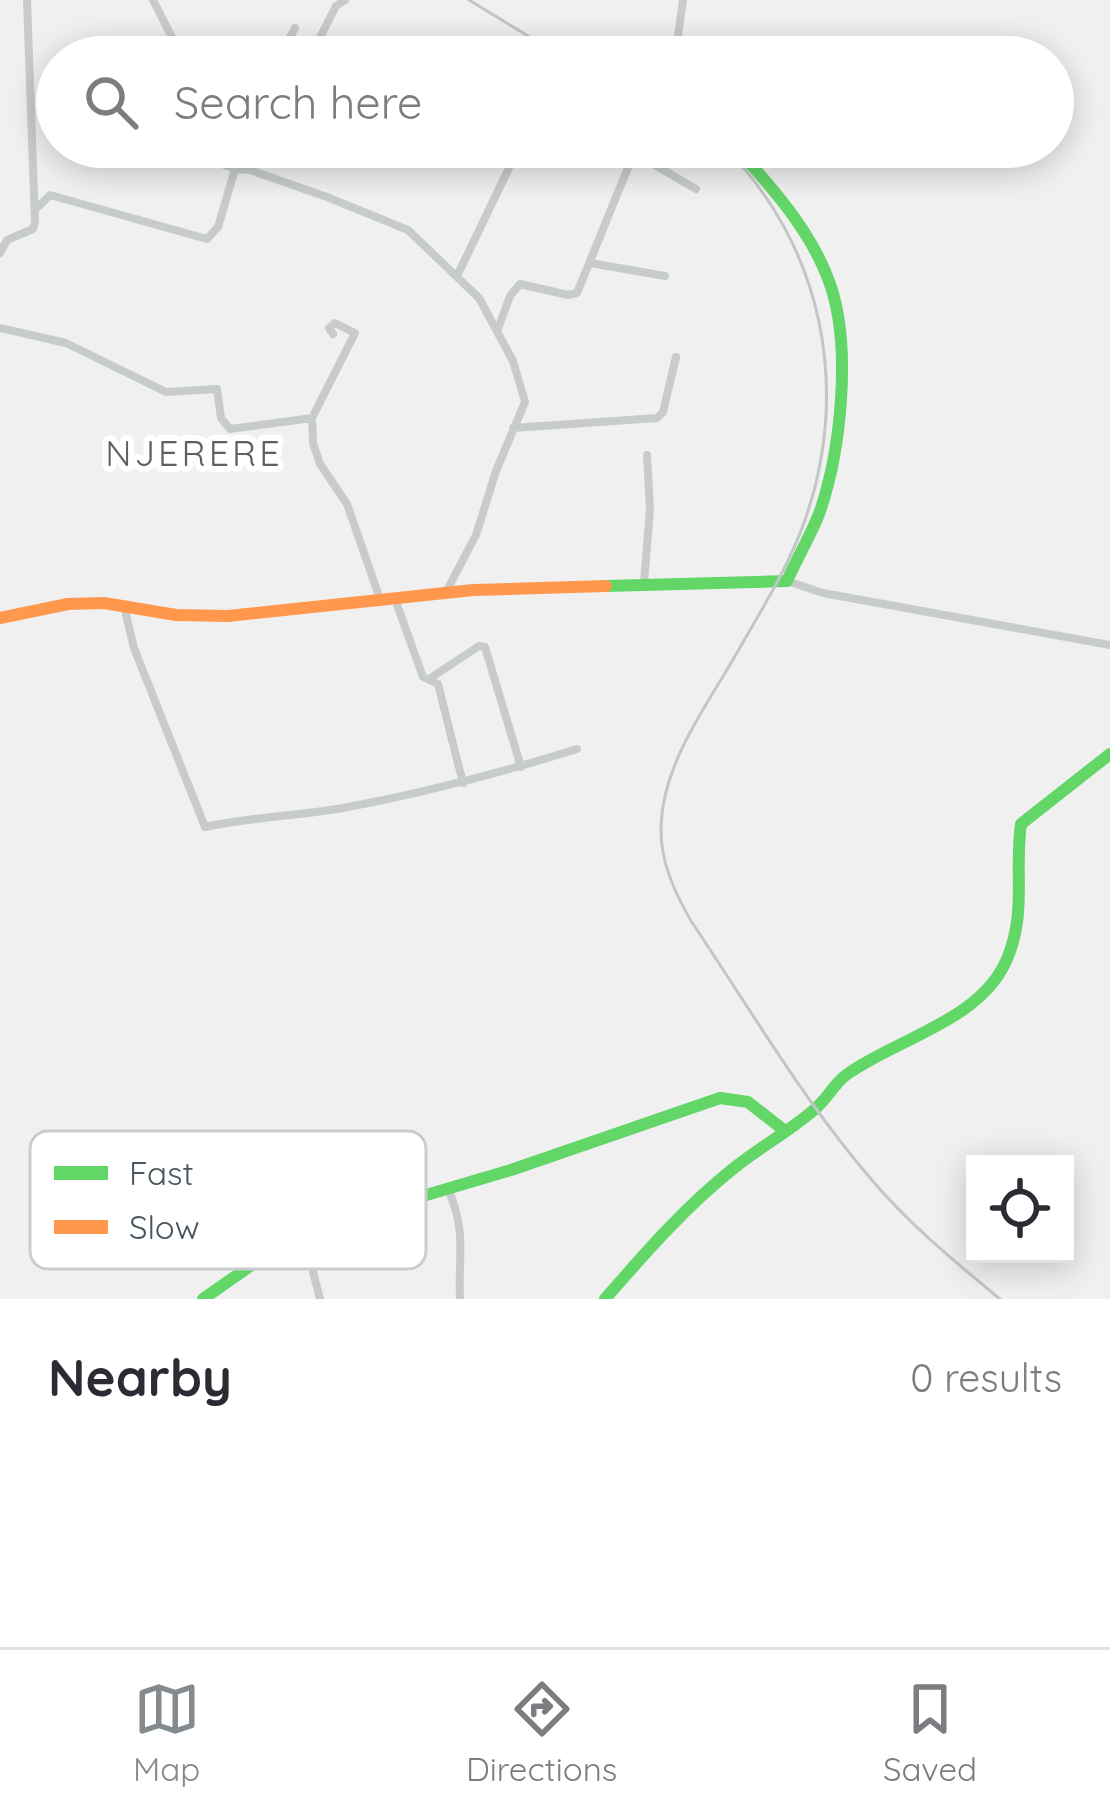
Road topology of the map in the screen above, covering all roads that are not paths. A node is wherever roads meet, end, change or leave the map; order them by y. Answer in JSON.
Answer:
{"nodes":[{"id":1,"x":27,"y":0,"type":"edge"},
{"id":2,"x":153,"y":0,"type":"edge"},
{"id":3,"x":345,"y":0,"type":"edge"},
{"id":4,"x":683,"y":0,"type":"edge"},
{"id":5,"x":295,"y":28,"type":"dead end"},
{"id":6,"x":171,"y":36,"type":"edge"},
{"id":7,"x":291,"y":36,"type":"edge"},
{"id":8,"x":321,"y":36,"type":"edge"},
{"id":9,"x":678,"y":36,"type":"edge"},
{"id":10,"x":509,"y":168,"type":"edge"},
{"id":11,"x":628,"y":168,"type":"edge"},
{"id":12,"x":660,"y":168,"type":"edge"},
{"id":13,"x":750,"y":168,"type":"edge"},
{"id":14,"x":235,"y":169,"type":"joint"},
{"id":15,"x":696,"y":189,"type":"dead end"},
{"id":16,"x":35,"y":210,"type":"junction"},
{"id":17,"x":0,"y":253,"type":"edge"},
{"id":18,"x":590,"y":263,"type":"junction"},
{"id":19,"x":458,"y":274,"type":"junction"},
{"id":20,"x":665,"y":276,"type":"dead end"},
{"id":21,"x":0,"y":328,"type":"edge"},
{"id":22,"x":497,"y":330,"type":"junction"},
{"id":23,"x":333,"y":334,"type":"dead end"},
{"id":24,"x":676,"y":357,"type":"dead end"},
{"id":25,"x":312,"y":418,"type":"junction"},
{"id":26,"x":513,"y":428,"type":"junction"},
{"id":27,"x":647,"y":455,"type":"dead end"},
{"id":28,"x":787,"y":580,"type":"junction"},
{"id":29,"x":644,"y":583,"type":"junction"},
{"id":30,"x":445,"y":593,"type":"junction"},
{"id":31,"x":380,"y":599,"type":"junction"},
{"id":32,"x":395,"y":599,"type":"junction"},
{"id":33,"x":124,"y":604,"type":"junction"},
{"id":34,"x":0,"y":618,"type":"edge"},
{"id":35,"x":1110,"y":645,"type":"edge"},
{"id":36,"x":428,"y":680,"type":"junction"},
{"id":37,"x":577,"y":749,"type":"dead end"},
{"id":38,"x":1110,"y":754,"type":"edge"},
{"id":39,"x":520,"y":767,"type":"junction"},
{"id":40,"x":463,"y":783,"type":"junction"},
{"id":41,"x":785,"y":1131,"type":"junction"},
{"id":42,"x":448,"y":1189,"type":"junction"},
{"id":43,"x":426,"y":1195,"type":"edge"},
{"id":44,"x":246,"y":1269,"type":"edge"},
{"id":45,"x":312,"y":1269,"type":"edge"},
{"id":46,"x":203,"y":1299,"type":"edge"},
{"id":47,"x":320,"y":1299,"type":"edge"},
{"id":48,"x":460,"y":1299,"type":"edge"},
{"id":49,"x":605,"y":1299,"type":"edge"}],
"edges":[{"from":1,"to":16,"type":"street"},
{"from":2,"to":6,"type":"street"},
{"from":3,"to":8,"type":"street"},
{"from":4,"to":9,"type":"street"},
{"from":5,"to":7,"type":"street"},
{"from":10,"to":19,"type":"street"},
{"from":11,"to":18,"type":"street"},
{"from":12,"to":15,"type":"street"},
{"from":13,"to":28,"type":"street"},
{"from":14,"to":16,"type":"street"},
{"from":14,"to":19,"type":"street"},
{"from":16,"to":17,"type":"street"},
{"from":18,"to":20,"type":"street"},
{"from":18,"to":22,"type":"street"},
{"from":19,"to":22,"type":"street"},
{"from":21,"to":25,"type":"street"},
{"from":22,"to":26,"type":"street"},
{"from":23,"to":25,"type":"street"},
{"from":24,"to":26,"type":"street"},
{"from":25,"to":31,"type":"street"},
{"from":26,"to":30,"type":"street"},
{"from":27,"to":29,"type":"street"},
{"from":28,"to":29,"type":"street"},
{"from":28,"to":35,"type":"street"},
{"from":29,"to":30,"type":"street"},
{"from":30,"to":32,"type":"street"},
{"from":31,"to":32,"type":"street"},
{"from":31,"to":33,"type":"street"},
{"from":32,"to":36,"type":"street"},
{"from":33,"to":34,"type":"street"},
{"from":33,"to":40,"type":"street"},
{"from":36,"to":39,"type":"street"},
{"from":36,"to":40,"type":"street"},
{"from":37,"to":39,"type":"street"},
{"from":38,"to":41,"type":"street"},
{"from":39,"to":40,"type":"street"},
{"from":41,"to":42,"type":"street"},
{"from":41,"to":49,"type":"street"},
{"from":42,"to":43,"type":"street"},
{"from":42,"to":48,"type":"street"},
{"from":44,"to":46,"type":"street"},
{"from":45,"to":47,"type":"street"}]}
